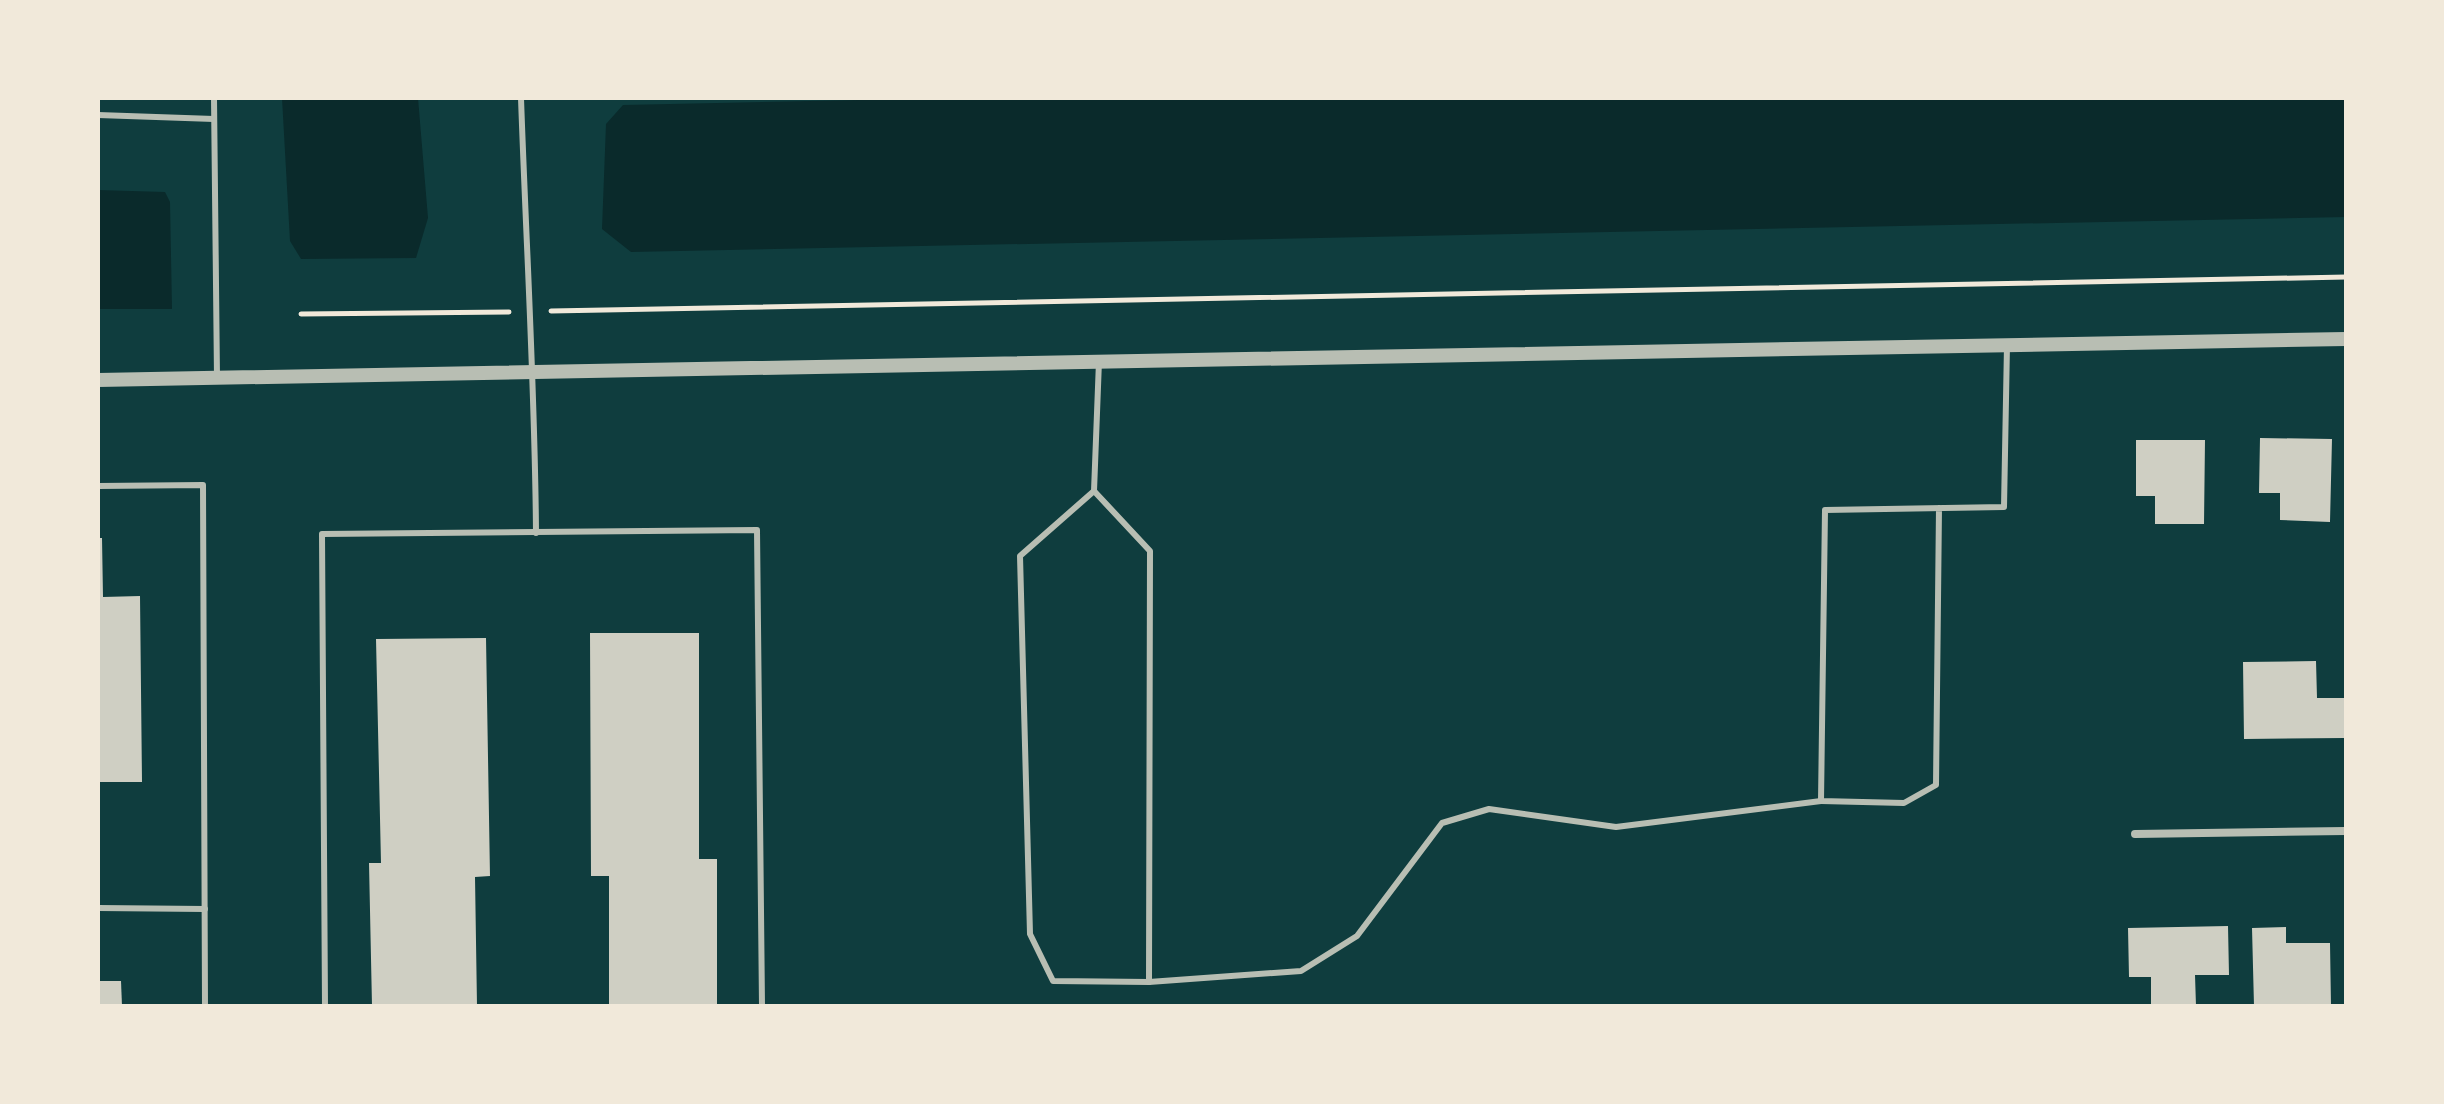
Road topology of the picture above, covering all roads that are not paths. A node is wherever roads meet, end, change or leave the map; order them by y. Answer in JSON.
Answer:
{"nodes":[{"id":1,"x":214,"y":98,"type":"edge"},
{"id":2,"x":521,"y":98,"type":"edge"},
{"id":3,"x":98,"y":115,"type":"edge"},
{"id":4,"x":214,"y":119,"type":"junction"},
{"id":5,"x":2346,"y":339,"type":"edge"},
{"id":6,"x":2007,"y":345,"type":"junction"},
{"id":7,"x":1099,"y":361,"type":"junction"},
{"id":8,"x":535,"y":372,"type":"junction"},
{"id":9,"x":217,"y":377,"type":"junction"},
{"id":10,"x":98,"y":380,"type":"edge"},
{"id":11,"x":98,"y":486,"type":"edge"},
{"id":12,"x":1094,"y":491,"type":"junction"},
{"id":13,"x":1939,"y":508,"type":"junction"},
{"id":14,"x":536,"y":533,"type":"junction"},
{"id":15,"x":1821,"y":801,"type":"junction"},
{"id":16,"x":2346,"y":831,"type":"edge"},
{"id":17,"x":2135,"y":834,"type":"dead end"},
{"id":18,"x":98,"y":908,"type":"edge"},
{"id":19,"x":205,"y":909,"type":"junction"},
{"id":20,"x":1149,"y":982,"type":"junction"},
{"id":21,"x":205,"y":1006,"type":"edge"},
{"id":22,"x":325,"y":1006,"type":"edge"},
{"id":23,"x":762,"y":1006,"type":"edge"}],
"edges":[{"from":1,"to":4,"type":"lane"},
{"from":2,"to":8,"type":"lane"},
{"from":3,"to":4,"type":"lane"},
{"from":4,"to":9,"type":"lane"},
{"from":5,"to":6,"type":"street"},
{"from":6,"to":7,"type":"street"},
{"from":6,"to":13,"type":"lane"},
{"from":7,"to":8,"type":"street"},
{"from":7,"to":12,"type":"lane"},
{"from":8,"to":9,"type":"street"},
{"from":8,"to":14,"type":"lane"},
{"from":9,"to":10,"type":"street"},
{"from":11,"to":19,"type":"lane"},
{"from":12,"to":20,"type":"lane"},
{"from":12,"to":20,"type":"lane"},
{"from":13,"to":15,"type":"lane"},
{"from":13,"to":15,"type":"lane"},
{"from":14,"to":22,"type":"lane"},
{"from":14,"to":23,"type":"lane"},
{"from":15,"to":20,"type":"lane"},
{"from":16,"to":17,"type":"street"},
{"from":18,"to":19,"type":"lane"},
{"from":19,"to":21,"type":"lane"}]}
